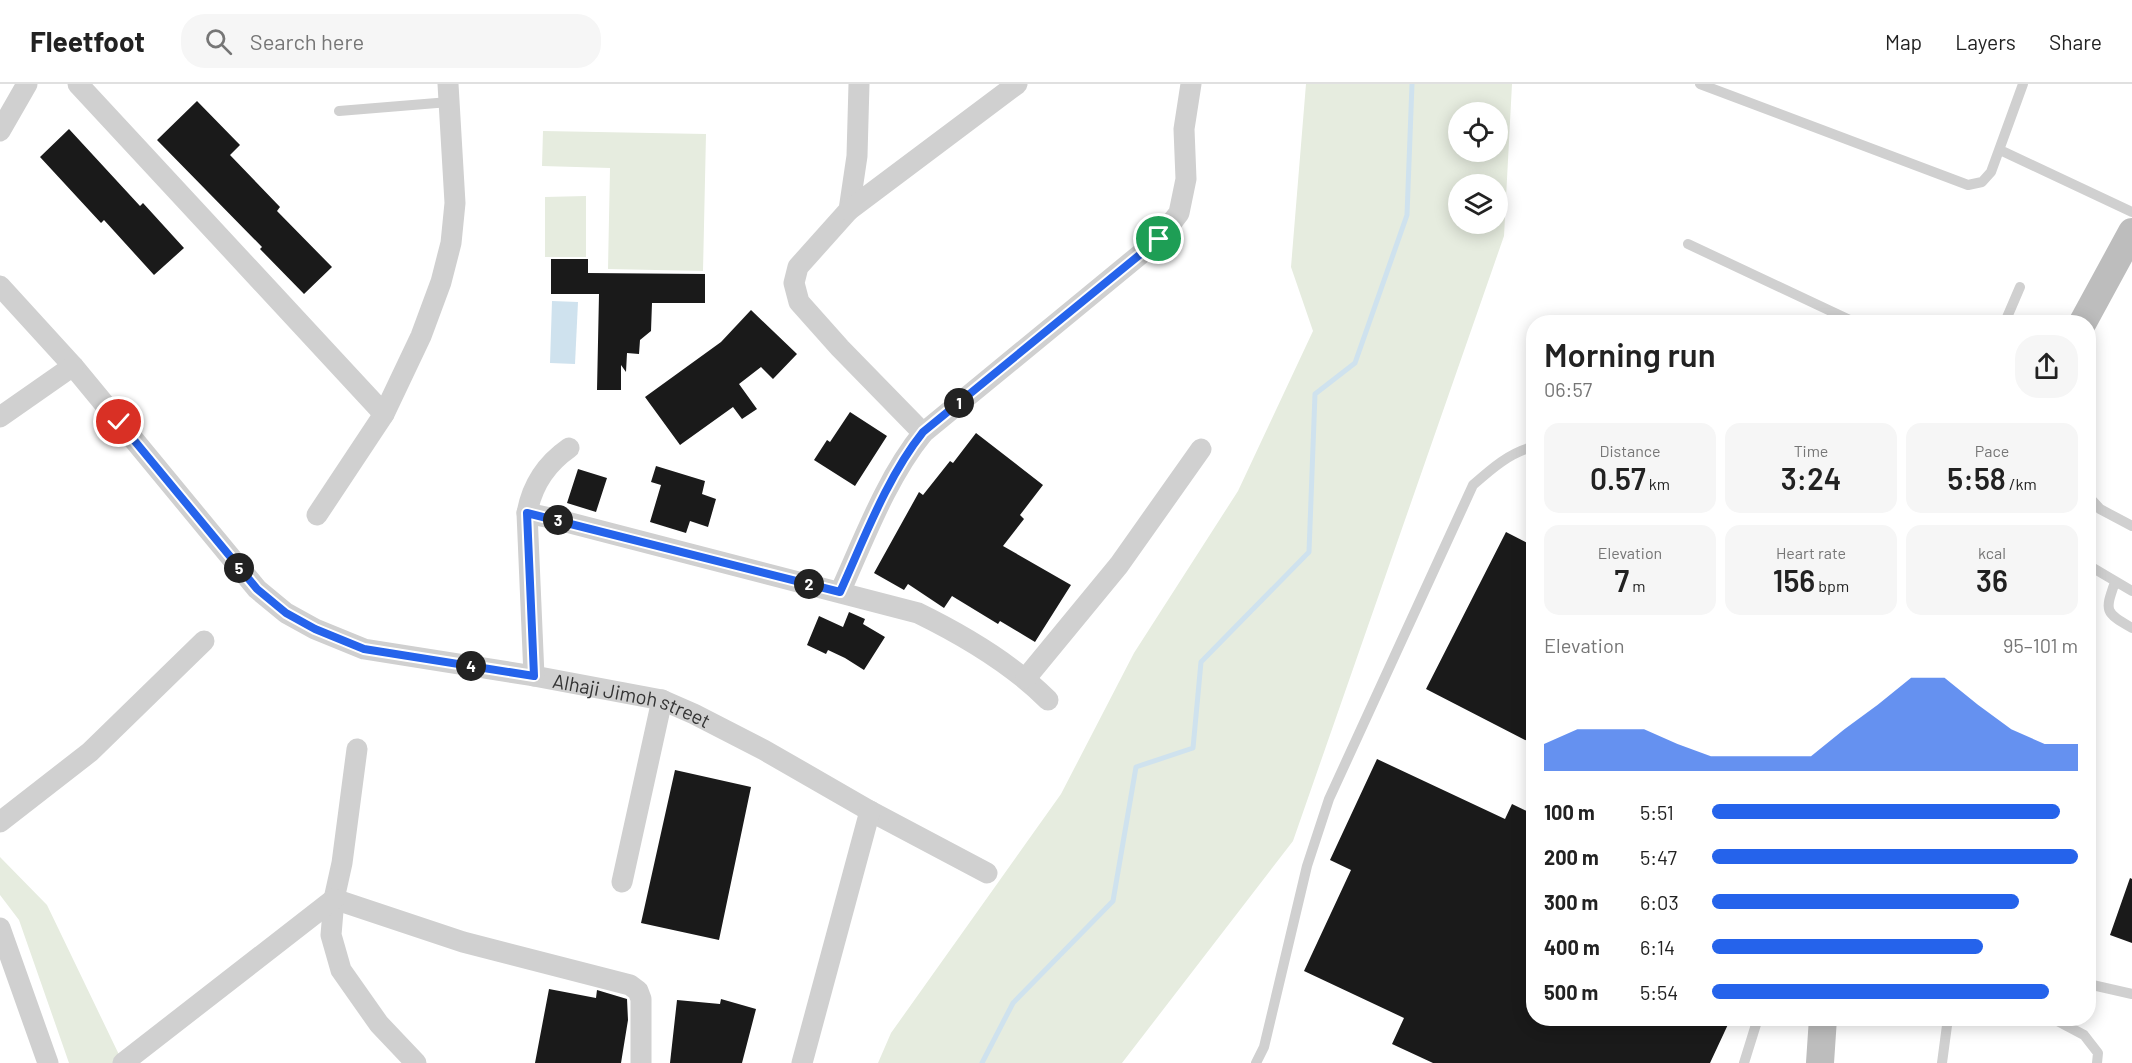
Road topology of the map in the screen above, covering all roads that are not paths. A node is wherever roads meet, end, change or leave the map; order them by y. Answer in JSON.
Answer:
{"nodes":[{"id":1,"x":27,"y":84,"type":"edge"},
{"id":2,"x":78,"y":84,"type":"edge"},
{"id":3,"x":859,"y":84,"type":"edge"},
{"id":4,"x":1017,"y":84,"type":"edge"},
{"id":5,"x":1191,"y":84,"type":"edge"},
{"id":6,"x":1700,"y":84,"type":"edge"},
{"id":7,"x":2023,"y":84,"type":"edge"},
{"id":8,"x":449,"y":93,"type":"edge"},
{"id":9,"x":339,"y":111,"type":"dead end"},
{"id":10,"x":0,"y":131,"type":"edge"},
{"id":11,"x":2000,"y":150,"type":"junction"},
{"id":12,"x":849,"y":210,"type":"junction"},
{"id":13,"x":2132,"y":212,"type":"edge"},
{"id":14,"x":2132,"y":232,"type":"edge"},
{"id":15,"x":1688,"y":244,"type":"dead end"},
{"id":16,"x":0,"y":286,"type":"edge"},
{"id":17,"x":2020,"y":287,"type":"dead end"},
{"id":18,"x":1839,"y":315,"type":"edge"},
{"id":19,"x":2008,"y":315,"type":"edge"},
{"id":20,"x":2088,"y":315,"type":"edge"},
{"id":21,"x":73,"y":366,"type":"junction"},
{"id":22,"x":384,"y":414,"type":"junction"},
{"id":23,"x":0,"y":417,"type":"edge"},
{"id":24,"x":923,"y":432,"type":"junction"},
{"id":25,"x":569,"y":448,"type":"dead end"},
{"id":26,"x":1201,"y":449,"type":"dead end"},
{"id":27,"x":1526,"y":449,"type":"edge"},
{"id":28,"x":2096,"y":505,"type":"edge"},
{"id":29,"x":527,"y":513,"type":"junction"},
{"id":30,"x":317,"y":515,"type":"dead end"},
{"id":31,"x":2132,"y":526,"type":"edge"},
{"id":32,"x":2096,"y":570,"type":"edge"},
{"id":33,"x":2115,"y":582,"type":"junction"},
{"id":34,"x":2132,"y":591,"type":"edge"},
{"id":35,"x":840,"y":592,"type":"junction"},
{"id":36,"x":2132,"y":628,"type":"edge"},
{"id":37,"x":204,"y":640,"type":"dead end"},
{"id":38,"x":534,"y":676,"type":"junction"},
{"id":39,"x":1026,"y":678,"type":"junction"},
{"id":40,"x":662,"y":700,"type":"junction"},
{"id":41,"x":1048,"y":700,"type":"dead end"},
{"id":42,"x":357,"y":749,"type":"dead end"},
{"id":43,"x":870,"y":811,"type":"junction"},
{"id":44,"x":0,"y":822,"type":"edge"},
{"id":45,"x":987,"y":873,"type":"dead end"},
{"id":46,"x":622,"y":882,"type":"dead end"},
{"id":47,"x":334,"y":899,"type":"junction"},
{"id":48,"x":0,"y":928,"type":"edge"},
{"id":49,"x":2096,"y":986,"type":"edge"},
{"id":50,"x":2132,"y":994,"type":"edge"},
{"id":51,"x":1756,"y":1026,"type":"edge"},
{"id":52,"x":1823,"y":1026,"type":"edge"},
{"id":53,"x":1947,"y":1026,"type":"edge"},
{"id":54,"x":2067,"y":1026,"type":"edge"},
{"id":55,"x":133,"y":1060,"type":"edge"},
{"id":56,"x":48,"y":1063,"type":"edge"},
{"id":57,"x":417,"y":1063,"type":"edge"},
{"id":58,"x":641,"y":1063,"type":"edge"},
{"id":59,"x":802,"y":1063,"type":"edge"},
{"id":60,"x":1256,"y":1063,"type":"edge"},
{"id":61,"x":1744,"y":1063,"type":"edge"},
{"id":62,"x":1820,"y":1063,"type":"edge"},
{"id":63,"x":1942,"y":1063,"type":"edge"},
{"id":64,"x":2097,"y":1063,"type":"edge"}],
"edges":[{"from":1,"to":10,"type":"street"},
{"from":2,"to":22,"type":"street"},
{"from":3,"to":12,"type":"street"},
{"from":4,"to":12,"type":"street"},
{"from":5,"to":24,"type":"street"},
{"from":6,"to":11,"type":"lane"},
{"from":7,"to":11,"type":"lane"},
{"from":8,"to":9,"type":"lane"},
{"from":8,"to":22,"type":"street"},
{"from":11,"to":13,"type":"lane"},
{"from":12,"to":24,"type":"street"},
{"from":14,"to":20,"type":"main road"},
{"from":15,"to":18,"type":"lane"},
{"from":16,"to":21,"type":"street","name":"Alhaji Jimoh street"},
{"from":17,"to":19,"type":"lane"},
{"from":21,"to":23,"type":"street"},
{"from":21,"to":38,"type":"street","name":"Alhaji Jimoh street"},
{"from":22,"to":30,"type":"street"},
{"from":24,"to":35,"type":"street"},
{"from":25,"to":29,"type":"street"},
{"from":26,"to":39,"type":"street"},
{"from":27,"to":60,"type":"lane"},
{"from":28,"to":31,"type":"lane"},
{"from":29,"to":35,"type":"street"},
{"from":29,"to":38,"type":"street"},
{"from":32,"to":33,"type":"lane"},
{"from":33,"to":34,"type":"lane"},
{"from":33,"to":36,"type":"lane"},
{"from":35,"to":39,"type":"street"},
{"from":37,"to":44,"type":"street"},
{"from":38,"to":40,"type":"street","name":"Alhaji Jimoh street"},
{"from":39,"to":41,"type":"street"},
{"from":40,"to":43,"type":"street","name":"Alhaji Jimoh street"},
{"from":40,"to":46,"type":"street"},
{"from":42,"to":47,"type":"street"},
{"from":43,"to":45,"type":"street","name":"Alhaji Jimoh street"},
{"from":43,"to":59,"type":"street"},
{"from":47,"to":55,"type":"street"},
{"from":47,"to":57,"type":"street"},
{"from":47,"to":58,"type":"street"},
{"from":48,"to":56,"type":"street"},
{"from":49,"to":50,"type":"lane"},
{"from":51,"to":61,"type":"lane"},
{"from":52,"to":62,"type":"main road"},
{"from":53,"to":63,"type":"lane"},
{"from":54,"to":64,"type":"lane"}]}
